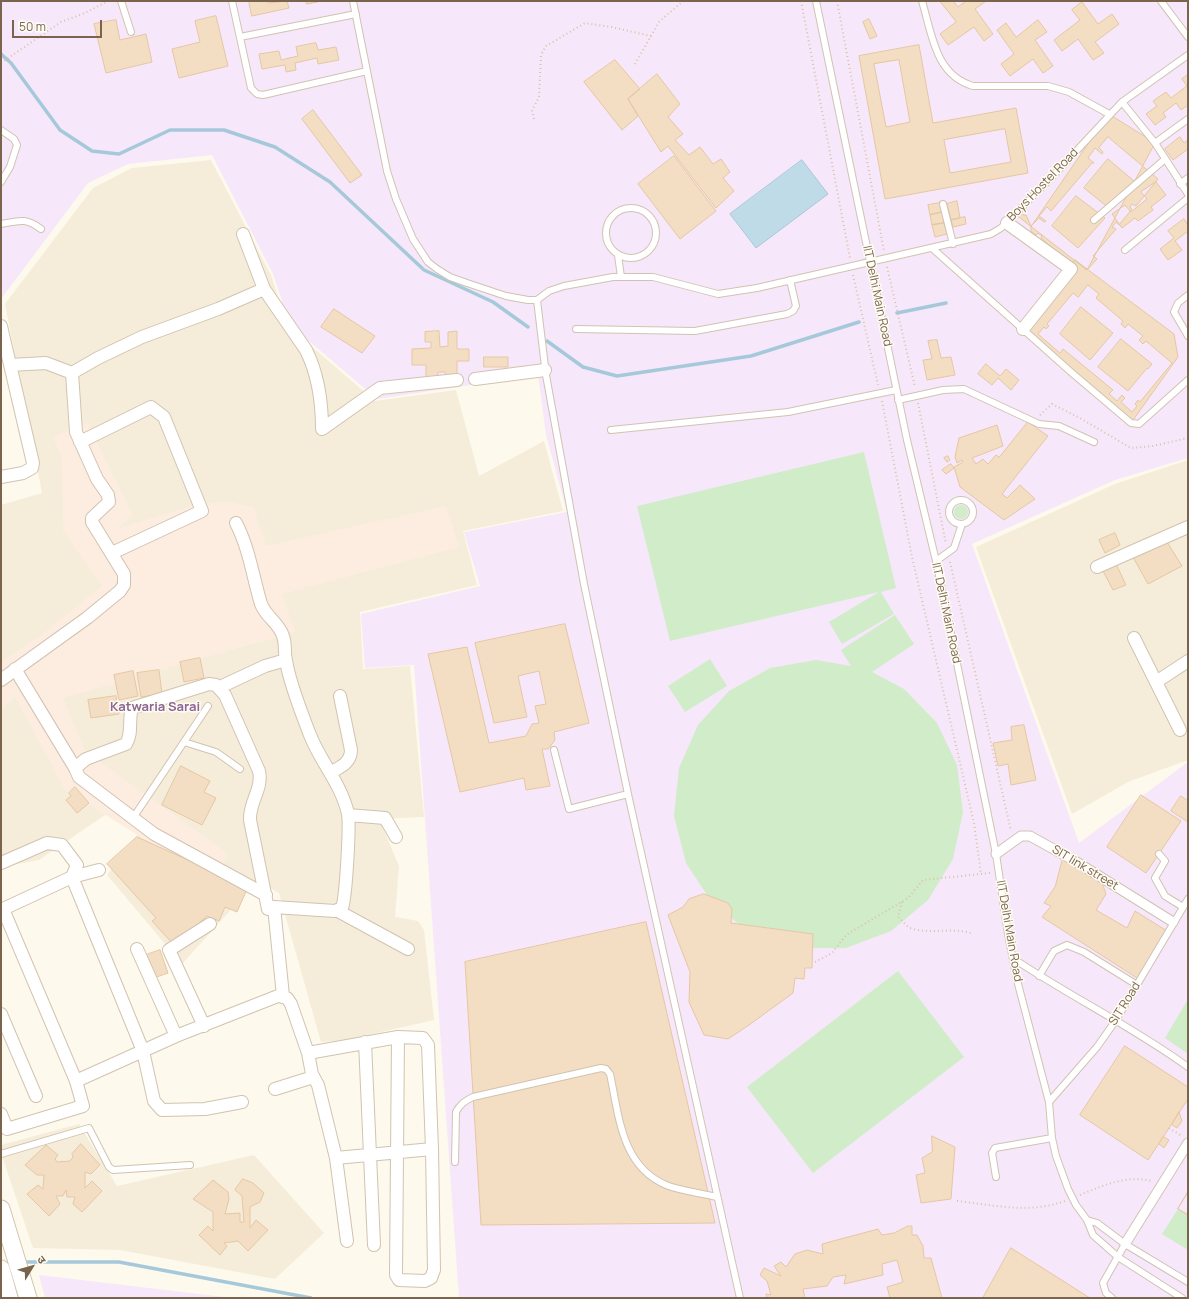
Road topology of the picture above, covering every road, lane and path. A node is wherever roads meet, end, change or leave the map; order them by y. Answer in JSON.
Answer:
{"nodes":[{"id":1,"x":108,"y":1,"type":"edge"},
{"id":2,"x":121,"y":1,"type":"edge"},
{"id":3,"x":232,"y":1,"type":"edge"},
{"id":4,"x":353,"y":1,"type":"edge"},
{"id":5,"x":683,"y":1,"type":"edge"},
{"id":6,"x":801,"y":1,"type":"edge"},
{"id":7,"x":816,"y":1,"type":"edge"},
{"id":8,"x":837,"y":1,"type":"edge"},
{"id":9,"x":922,"y":1,"type":"edge"},
{"id":10,"x":1161,"y":1,"type":"edge"},
{"id":11,"x":356,"y":14,"type":"junction"},
{"id":12,"x":131,"y":32,"type":"dead end"},
{"id":13,"x":651,"y":36,"type":"junction"},
{"id":14,"x":240,"y":37,"type":"junction"},
{"id":15,"x":1188,"y":37,"type":"edge"},
{"id":16,"x":1188,"y":55,"type":"edge"},
{"id":17,"x":1,"y":63,"type":"edge"},
{"id":18,"x":635,"y":64,"type":"dead end"},
{"id":19,"x":367,"y":70,"type":"junction"},
{"id":20,"x":1122,"y":102,"type":"junction"},
{"id":21,"x":1108,"y":114,"type":"junction"},
{"id":22,"x":534,"y":119,"type":"dead end"},
{"id":23,"x":1188,"y":119,"type":"edge"},
{"id":24,"x":1,"y":130,"type":"edge"},
{"id":25,"x":1154,"y":143,"type":"junction"},
{"id":26,"x":1164,"y":160,"type":"junction"},
{"id":27,"x":1188,"y":178,"type":"edge"},
{"id":28,"x":1,"y":182,"type":"edge"},
{"id":29,"x":1180,"y":184,"type":"junction"},
{"id":30,"x":1188,"y":194,"type":"edge"},
{"id":31,"x":1188,"y":198,"type":"edge"},
{"id":32,"x":943,"y":204,"type":"dead end"},
{"id":33,"x":1094,"y":220,"type":"dead end"},
{"id":34,"x":1007,"y":223,"type":"junction"},
{"id":35,"x":1,"y":224,"type":"edge"},
{"id":36,"x":41,"y":229,"type":"dead end"},
{"id":37,"x":243,"y":234,"type":"dead end"},
{"id":38,"x":953,"y":244,"type":"junction"},
{"id":39,"x":932,"y":248,"type":"junction"},
{"id":40,"x":1124,"y":250,"type":"dead end"},
{"id":41,"x":618,"y":255,"type":"junction"},
{"id":42,"x":886,"y":259,"type":"junction"},
{"id":43,"x":870,"y":263,"type":"junction"},
{"id":44,"x":852,"y":267,"type":"junction"},
{"id":45,"x":621,"y":276,"type":"junction"},
{"id":46,"x":790,"y":280,"type":"junction"},
{"id":47,"x":264,"y":289,"type":"junction"},
{"id":48,"x":1188,"y":295,"type":"edge"},
{"id":49,"x":537,"y":300,"type":"junction"},
{"id":50,"x":1,"y":326,"type":"edge"},
{"id":51,"x":576,"y":330,"type":"dead end"},
{"id":52,"x":1023,"y":330,"type":"junction"},
{"id":53,"x":1188,"y":336,"type":"edge"},
{"id":54,"x":10,"y":365,"type":"junction"},
{"id":55,"x":545,"y":370,"type":"junction"},
{"id":56,"x":72,"y":373,"type":"junction"},
{"id":57,"x":475,"y":379,"type":"dead end"},
{"id":58,"x":457,"y":380,"type":"dead end"},
{"id":59,"x":1188,"y":380,"type":"edge"},
{"id":60,"x":896,"y":390,"type":"junction"},
{"id":61,"x":880,"y":394,"type":"junction"},
{"id":62,"x":917,"y":396,"type":"junction"},
{"id":63,"x":898,"y":400,"type":"junction"},
{"id":64,"x":1034,"y":422,"type":"junction"},
{"id":65,"x":611,"y":430,"type":"dead end"},
{"id":66,"x":1188,"y":438,"type":"edge"},
{"id":67,"x":80,"y":442,"type":"junction"},
{"id":68,"x":1094,"y":442,"type":"dead end"},
{"id":69,"x":1,"y":477,"type":"edge"},
{"id":70,"x":236,"y":523,"type":"dead end"},
{"id":71,"x":962,"y":524,"type":"junction"},
{"id":72,"x":1188,"y":527,"type":"edge"},
{"id":73,"x":948,"y":552,"type":"junction"},
{"id":74,"x":112,"y":553,"type":"junction"},
{"id":75,"x":936,"y":561,"type":"junction"},
{"id":76,"x":1097,"y":567,"type":"dead end"},
{"id":77,"x":1134,"y":638,"type":"dead end"},
{"id":78,"x":286,"y":660,"type":"junction"},
{"id":79,"x":1188,"y":661,"type":"edge"},
{"id":80,"x":15,"y":669,"type":"junction"},
{"id":81,"x":1,"y":680,"type":"edge"},
{"id":82,"x":1156,"y":682,"type":"junction"},
{"id":83,"x":220,"y":687,"type":"junction"},
{"id":84,"x":340,"y":696,"type":"dead end"},
{"id":85,"x":208,"y":706,"type":"dead end"},
{"id":86,"x":1180,"y":730,"type":"dead end"},
{"id":87,"x":184,"y":742,"type":"junction"},
{"id":88,"x":554,"y":750,"type":"dead end"},
{"id":89,"x":75,"y":768,"type":"junction"},
{"id":90,"x":240,"y":769,"type":"dead end"},
{"id":91,"x":330,"y":773,"type":"junction"},
{"id":92,"x":628,"y":794,"type":"junction"},
{"id":93,"x":348,"y":815,"type":"junction"},
{"id":94,"x":133,"y":818,"type":"junction"},
{"id":95,"x":396,"y":837,"type":"dead end"},
{"id":96,"x":1014,"y":842,"type":"junction"},
{"id":97,"x":996,"y":854,"type":"junction"},
{"id":98,"x":1158,"y":854,"type":"dead end"},
{"id":99,"x":1,"y":863,"type":"edge"},
{"id":100,"x":99,"y":870,"type":"dead end"},
{"id":101,"x":999,"y":872,"type":"junction"},
{"id":102,"x":981,"y":874,"type":"junction"},
{"id":103,"x":72,"y":877,"type":"junction"},
{"id":104,"x":266,"y":895,"type":"junction"},
{"id":105,"x":1188,"y":899,"type":"edge"},
{"id":106,"x":902,"y":902,"type":"junction"},
{"id":107,"x":274,"y":907,"type":"junction"},
{"id":108,"x":1183,"y":907,"type":"junction"},
{"id":109,"x":2,"y":910,"type":"edge"},
{"id":110,"x":338,"y":910,"type":"junction"},
{"id":111,"x":1173,"y":922,"type":"junction"},
{"id":112,"x":210,"y":924,"type":"dead end"},
{"id":113,"x":971,"y":933,"type":"dead end"},
{"id":114,"x":137,"y":949,"type":"dead end"},
{"id":115,"x":408,"y":949,"type":"dead end"},
{"id":116,"x":1014,"y":959,"type":"junction"},
{"id":117,"x":815,"y":962,"type":"dead end"},
{"id":118,"x":1039,"y":976,"type":"junction"},
{"id":119,"x":1137,"y":985,"type":"junction"},
{"id":120,"x":283,"y":996,"type":"junction"},
{"id":121,"x":1,"y":1014,"type":"edge"},
{"id":122,"x":1116,"y":1020,"type":"junction"},
{"id":123,"x":204,"y":1026,"type":"junction"},
{"id":124,"x":176,"y":1036,"type":"junction"},
{"id":125,"x":398,"y":1037,"type":"junction"},
{"id":126,"x":365,"y":1042,"type":"junction"},
{"id":127,"x":143,"y":1051,"type":"junction"},
{"id":128,"x":308,"y":1053,"type":"junction"},
{"id":129,"x":1188,"y":1067,"type":"edge"},
{"id":130,"x":312,"y":1074,"type":"junction"},
{"id":131,"x":76,"y":1081,"type":"junction"},
{"id":132,"x":275,"y":1089,"type":"dead end"},
{"id":133,"x":36,"y":1096,"type":"dead end"},
{"id":134,"x":242,"y":1102,"type":"dead end"},
{"id":135,"x":1049,"y":1102,"type":"junction"},
{"id":136,"x":1,"y":1114,"type":"edge"},
{"id":137,"x":1169,"y":1128,"type":"dead end"},
{"id":138,"x":1052,"y":1138,"type":"junction"},
{"id":139,"x":1188,"y":1142,"type":"edge"},
{"id":140,"x":432,"y":1149,"type":"junction"},
{"id":141,"x":397,"y":1152,"type":"junction"},
{"id":142,"x":1,"y":1154,"type":"edge"},
{"id":143,"x":369,"y":1154,"type":"junction"},
{"id":144,"x":336,"y":1158,"type":"junction"},
{"id":145,"x":455,"y":1162,"type":"dead end"},
{"id":146,"x":190,"y":1165,"type":"dead end"},
{"id":147,"x":996,"y":1177,"type":"dead end"},
{"id":148,"x":1163,"y":1184,"type":"junction"},
{"id":149,"x":717,"y":1197,"type":"junction"},
{"id":150,"x":1073,"y":1198,"type":"junction"},
{"id":151,"x":957,"y":1201,"type":"dead end"},
{"id":152,"x":1,"y":1209,"type":"edge"},
{"id":153,"x":1087,"y":1220,"type":"junction"},
{"id":154,"x":347,"y":1241,"type":"dead end"},
{"id":155,"x":1125,"y":1244,"type":"junction"},
{"id":156,"x":374,"y":1245,"type":"dead end"},
{"id":157,"x":1118,"y":1257,"type":"junction"},
{"id":158,"x":1,"y":1269,"type":"edge"},
{"id":159,"x":1188,"y":1282,"type":"edge"},
{"id":160,"x":9,"y":1298,"type":"edge"},
{"id":161,"x":28,"y":1298,"type":"edge"},
{"id":162,"x":740,"y":1298,"type":"edge"},
{"id":163,"x":1112,"y":1298,"type":"edge"},
{"id":164,"x":1182,"y":1298,"type":"edge"}],
"edges":[{"from":1,"to":17,"type":"path"},
{"from":2,"to":12,"type":"lane"},
{"from":3,"to":14,"type":"lane"},
{"from":4,"to":11,"type":"lane"},
{"from":5,"to":13,"type":"path"},
{"from":6,"to":44,"type":"path"},
{"from":7,"to":43,"type":"lane","name":"IIT Delhi Main Road"},
{"from":8,"to":42,"type":"path"},
{"from":9,"to":21,"type":"lane"},
{"from":10,"to":15,"type":"lane"},
{"from":11,"to":14,"type":"lane"},
{"from":11,"to":19,"type":"lane"},
{"from":13,"to":18,"type":"path"},
{"from":13,"to":22,"type":"path"},
{"from":14,"to":19,"type":"lane"},
{"from":16,"to":20,"type":"lane","name":"Boys Hostel Road"},
{"from":19,"to":49,"type":"lane"},
{"from":20,"to":21,"type":"lane","name":"Boys Hostel Road"},
{"from":20,"to":25,"type":"lane"},
{"from":21,"to":34,"type":"lane","name":"Boys Hostel Road"},
{"from":23,"to":25,"type":"lane"},
{"from":24,"to":28,"type":"lane"},
{"from":25,"to":26,"type":"lane"},
{"from":26,"to":29,"type":"lane"},
{"from":26,"to":33,"type":"lane"},
{"from":27,"to":29,"type":"lane"},
{"from":29,"to":30,"type":"lane"},
{"from":31,"to":40,"type":"lane"},
{"from":32,"to":38,"type":"lane"},
{"from":34,"to":38,"type":"lane","name":"Boys Hostel Road"},
{"from":34,"to":52,"type":"street"},
{"from":35,"to":36,"type":"lane"},
{"from":37,"to":47,"type":"street"},
{"from":38,"to":39,"type":"lane","name":"Boys Hostel Road"},
{"from":39,"to":42,"type":"lane","name":"Boys Hostel Road"},
{"from":39,"to":52,"type":"lane"},
{"from":41,"to":41,"type":"lane"},
{"from":41,"to":45,"type":"lane"},
{"from":42,"to":43,"type":"lane","name":"Boys Hostel Road"},
{"from":42,"to":62,"type":"path"},
{"from":43,"to":44,"type":"lane","name":"Boys Hostel Road"},
{"from":43,"to":60,"type":"lane","name":"IIT Delhi Main Road"},
{"from":44,"to":46,"type":"lane","name":"Boys Hostel Road"},
{"from":44,"to":61,"type":"path"},
{"from":45,"to":46,"type":"lane","name":"Boys Hostel Road"},
{"from":45,"to":49,"type":"lane","name":"Boys Hostel Road"},
{"from":46,"to":51,"type":"lane"},
{"from":47,"to":56,"type":"street"},
{"from":47,"to":58,"type":"street"},
{"from":48,"to":53,"type":"lane"},
{"from":49,"to":55,"type":"lane"},
{"from":50,"to":54,"type":"street"},
{"from":52,"to":59,"type":"lane"},
{"from":54,"to":56,"type":"street"},
{"from":54,"to":69,"type":"street"},
{"from":55,"to":57,"type":"street"},
{"from":55,"to":92,"type":"lane"},
{"from":56,"to":67,"type":"street"},
{"from":60,"to":61,"type":"lane"},
{"from":60,"to":63,"type":"lane","name":"IIT Delhi Main Road"},
{"from":61,"to":65,"type":"lane"},
{"from":61,"to":102,"type":"path"},
{"from":62,"to":63,"type":"lane"},
{"from":62,"to":64,"type":"lane"},
{"from":62,"to":73,"type":"path"},
{"from":63,"to":75,"type":"lane","name":"IIT Delhi Main Road"},
{"from":64,"to":66,"type":"path"},
{"from":64,"to":68,"type":"lane"},
{"from":67,"to":74,"type":"street"},
{"from":67,"to":74,"type":"street"},
{"from":70,"to":78,"type":"street"},
{"from":71,"to":71,"type":"lane"},
{"from":71,"to":73,"type":"lane"},
{"from":72,"to":76,"type":"street"},
{"from":73,"to":75,"type":"lane"},
{"from":73,"to":96,"type":"path"},
{"from":74,"to":80,"type":"street"},
{"from":75,"to":97,"type":"lane","name":"IIT Delhi Main Road"},
{"from":77,"to":82,"type":"street"},
{"from":78,"to":83,"type":"street"},
{"from":78,"to":91,"type":"street"},
{"from":79,"to":82,"type":"street"},
{"from":80,"to":81,"type":"street"},
{"from":80,"to":89,"type":"street"},
{"from":82,"to":86,"type":"street"},
{"from":83,"to":89,"type":"street"},
{"from":83,"to":104,"type":"street"},
{"from":84,"to":91,"type":"street"},
{"from":85,"to":87,"type":"lane"},
{"from":87,"to":90,"type":"lane"},
{"from":87,"to":94,"type":"lane"},
{"from":88,"to":92,"type":"lane"},
{"from":89,"to":94,"type":"street"},
{"from":91,"to":93,"type":"street"},
{"from":92,"to":149,"type":"lane"},
{"from":93,"to":95,"type":"street"},
{"from":93,"to":110,"type":"street"},
{"from":94,"to":104,"type":"street"},
{"from":96,"to":97,"type":"street","name":"SIT link street"},
{"from":96,"to":111,"type":"street","name":"SIT link street"},
{"from":97,"to":101,"type":"lane","name":"IIT Delhi Main Road"},
{"from":98,"to":108,"type":"lane"},
{"from":99,"to":103,"type":"street"},
{"from":100,"to":103,"type":"street"},
{"from":101,"to":102,"type":"path"},
{"from":101,"to":116,"type":"lane","name":"IIT Delhi Main Road"},
{"from":102,"to":106,"type":"path"},
{"from":103,"to":109,"type":"street"},
{"from":103,"to":127,"type":"street"},
{"from":104,"to":107,"type":"street"},
{"from":105,"to":108,"type":"lane","name":"SIT Road"},
{"from":106,"to":113,"type":"path"},
{"from":106,"to":117,"type":"path"},
{"from":107,"to":110,"type":"street"},
{"from":107,"to":120,"type":"street"},
{"from":108,"to":111,"type":"lane","name":"SIT Road"},
{"from":109,"to":131,"type":"street"},
{"from":110,"to":115,"type":"street"},
{"from":111,"to":119,"type":"lane","name":"SIT Road"},
{"from":112,"to":123,"type":"street"},
{"from":114,"to":124,"type":"street"},
{"from":116,"to":118,"type":"lane"},
{"from":116,"to":135,"type":"lane","name":"IIT Delhi Main Road"},
{"from":118,"to":119,"type":"lane"},
{"from":118,"to":122,"type":"lane"},
{"from":119,"to":122,"type":"lane","name":"SIT Road"},
{"from":120,"to":123,"type":"street"},
{"from":120,"to":128,"type":"street"},
{"from":121,"to":133,"type":"street"},
{"from":122,"to":129,"type":"lane"},
{"from":122,"to":135,"type":"lane","name":"SIT Road"},
{"from":123,"to":124,"type":"street"},
{"from":124,"to":127,"type":"street"},
{"from":125,"to":126,"type":"street"},
{"from":125,"to":140,"type":"street"},
{"from":125,"to":141,"type":"street"},
{"from":126,"to":128,"type":"street"},
{"from":126,"to":143,"type":"street"},
{"from":127,"to":131,"type":"street"},
{"from":127,"to":134,"type":"street"},
{"from":128,"to":130,"type":"street"},
{"from":130,"to":132,"type":"street"},
{"from":130,"to":144,"type":"street"},
{"from":131,"to":136,"type":"street"},
{"from":135,"to":138,"type":"lane","name":"IIT Delhi Main Road"},
{"from":137,"to":139,"type":"path"},
{"from":138,"to":147,"type":"lane"},
{"from":138,"to":150,"type":"lane","name":"IIT Delhi Main Road"},
{"from":139,"to":148,"type":"street"},
{"from":140,"to":141,"type":"street"},
{"from":140,"to":141,"type":"street"},
{"from":141,"to":143,"type":"street"},
{"from":142,"to":146,"type":"lane"},
{"from":143,"to":144,"type":"street"},
{"from":143,"to":156,"type":"street"},
{"from":144,"to":154,"type":"street"},
{"from":145,"to":149,"type":"lane"},
{"from":148,"to":150,"type":"path"},
{"from":148,"to":155,"type":"street"},
{"from":149,"to":162,"type":"lane"},
{"from":150,"to":151,"type":"path"},
{"from":150,"to":153,"type":"lane","name":"IIT Delhi Main Road"},
{"from":152,"to":161,"type":"main road"},
{"from":153,"to":155,"type":"lane"},
{"from":153,"to":157,"type":"lane","name":"IIT Delhi Main Road"},
{"from":155,"to":157,"type":"lane"},
{"from":155,"to":159,"type":"lane"},
{"from":157,"to":163,"type":"lane"},
{"from":157,"to":164,"type":"lane","name":"IIT Delhi Main Road"},
{"from":158,"to":160,"type":"main road"}]}
